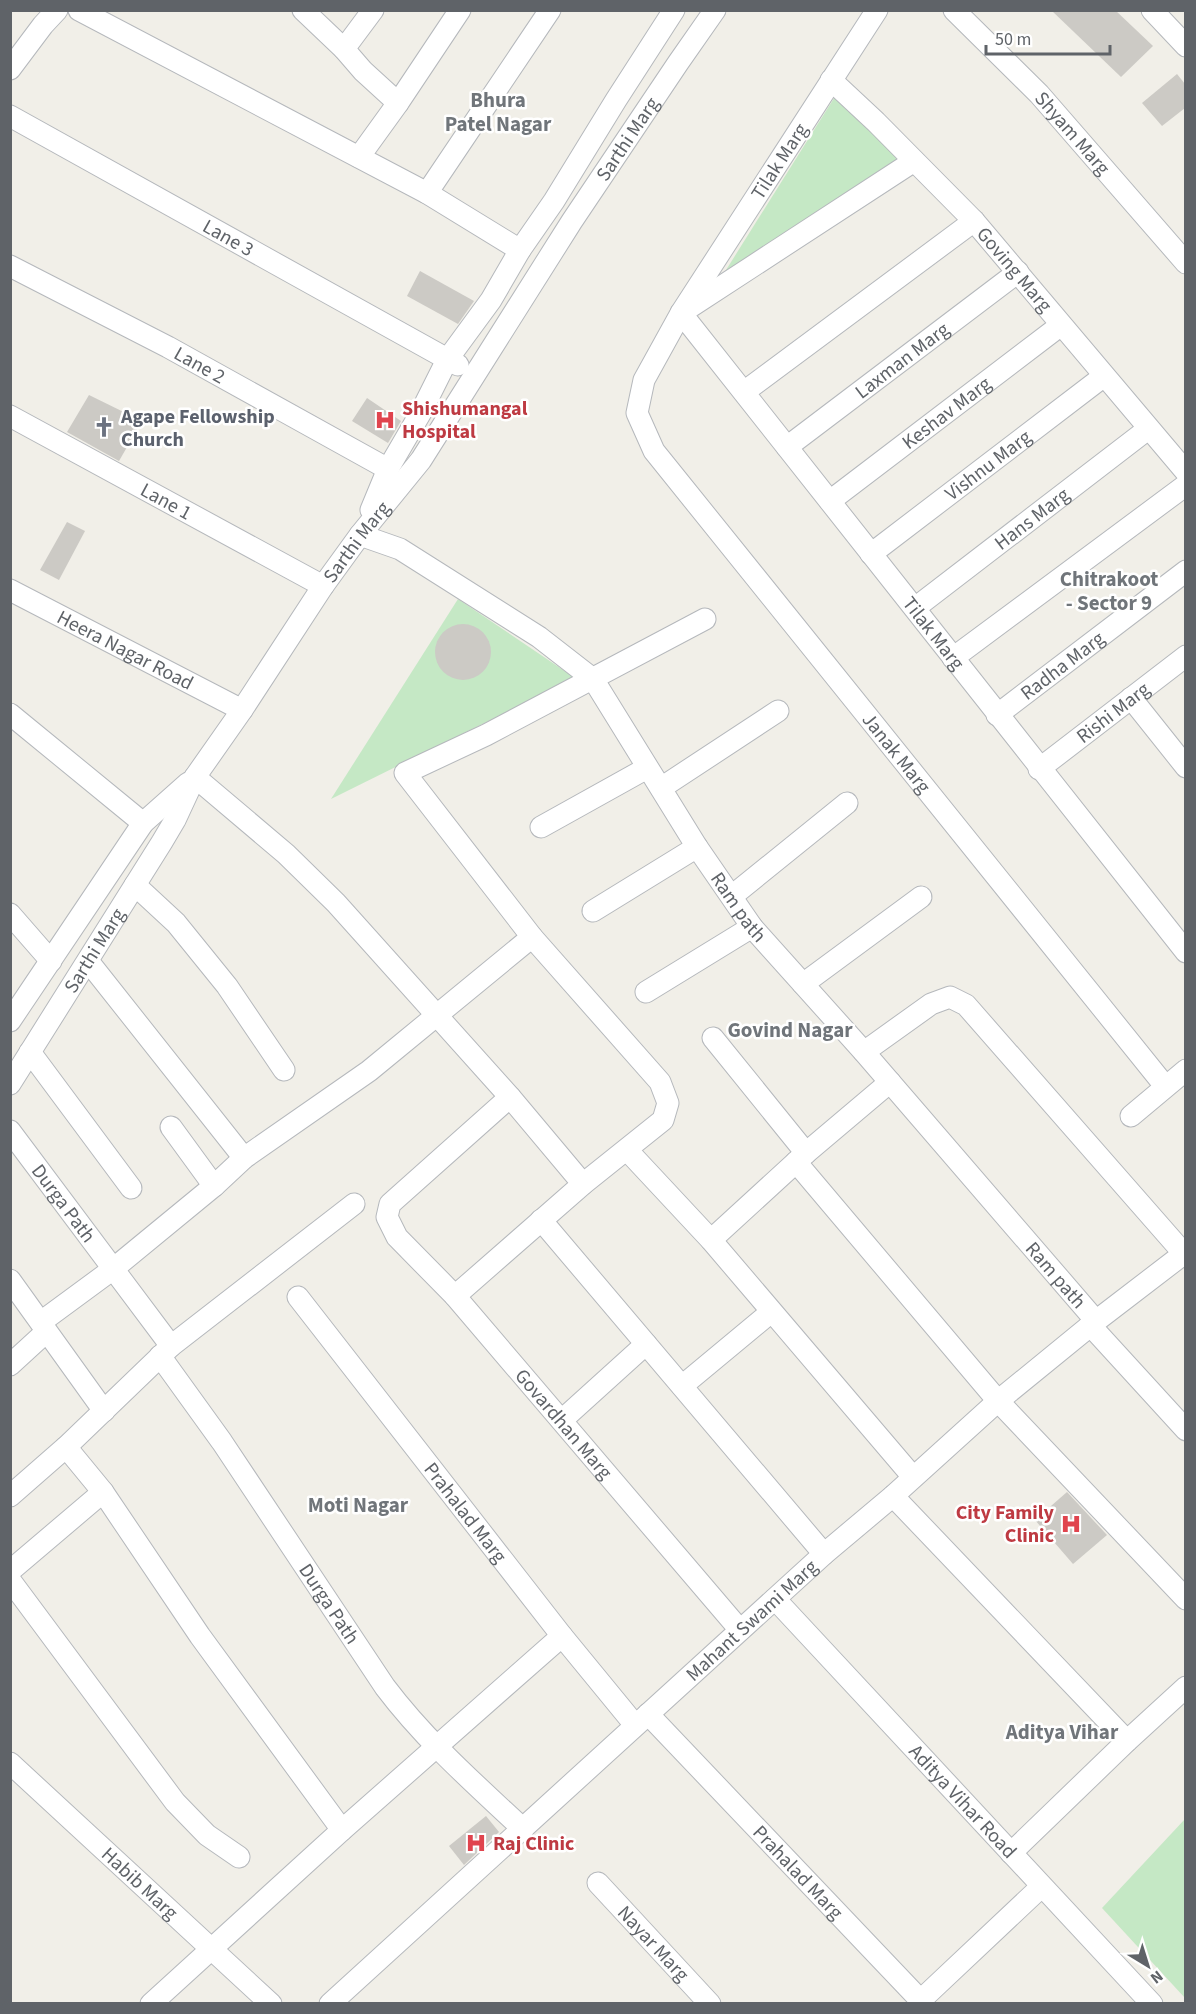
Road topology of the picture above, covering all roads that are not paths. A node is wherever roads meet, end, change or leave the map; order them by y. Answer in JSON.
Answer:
{"nodes":[{"id":1,"x":57,"y":10,"type":"edge"},
{"id":2,"x":79,"y":10,"type":"edge"},
{"id":3,"x":303,"y":10,"type":"edge"},
{"id":4,"x":373,"y":10,"type":"edge"},
{"id":5,"x":460,"y":10,"type":"edge"},
{"id":6,"x":550,"y":10,"type":"edge"},
{"id":7,"x":674,"y":10,"type":"edge"},
{"id":8,"x":715,"y":10,"type":"edge"},
{"id":9,"x":877,"y":10,"type":"edge"},
{"id":10,"x":954,"y":10,"type":"edge"},
{"id":11,"x":1152,"y":10,"type":"edge"},
{"id":12,"x":1185,"y":46,"type":"edge"},
{"id":13,"x":344,"y":49,"type":"junction"},
{"id":14,"x":10,"y":69,"type":"edge"},
{"id":15,"x":831,"y":80,"type":"junction"},
{"id":16,"x":398,"y":102,"type":"junction"},
{"id":17,"x":10,"y":116,"type":"edge"},
{"id":18,"x":359,"y":157,"type":"junction"},
{"id":19,"x":914,"y":161,"type":"junction"},
{"id":20,"x":427,"y":193,"type":"junction"},
{"id":21,"x":974,"y":222,"type":"junction"},
{"id":22,"x":520,"y":250,"type":"junction"},
{"id":23,"x":1185,"y":263,"type":"edge"},
{"id":24,"x":10,"y":266,"type":"edge"},
{"id":25,"x":1018,"y":272,"type":"junction"},
{"id":26,"x":681,"y":313,"type":"junction"},
{"id":27,"x":1061,"y":325,"type":"junction"},
{"id":28,"x":447,"y":360,"type":"junction"},
{"id":29,"x":474,"y":374,"type":"junction"},
{"id":30,"x":1104,"y":376,"type":"junction"},
{"id":31,"x":744,"y":392,"type":"junction"},
{"id":32,"x":637,"y":413,"type":"joint"},
{"id":33,"x":10,"y":416,"type":"edge"},
{"id":34,"x":1148,"y":429,"type":"junction"},
{"id":35,"x":787,"y":447,"type":"junction"},
{"id":36,"x":388,"y":468,"type":"junction"},
{"id":37,"x":1185,"y":472,"type":"edge"},
{"id":38,"x":1185,"y":485,"type":"edge"},
{"id":39,"x":830,"y":501,"type":"junction"},
{"id":40,"x":360,"y":535,"type":"junction"},
{"id":41,"x":871,"y":554,"type":"junction"},
{"id":42,"x":1185,"y":571,"type":"edge"},
{"id":43,"x":324,"y":586,"type":"junction"},
{"id":44,"x":10,"y":590,"type":"edge"},
{"id":45,"x":915,"y":608,"type":"junction"},
{"id":46,"x":705,"y":619,"type":"dead end"},
{"id":47,"x":1185,"y":656,"type":"edge"},
{"id":48,"x":954,"y":658,"type":"junction"},
{"id":49,"x":593,"y":679,"type":"junction"},
{"id":50,"x":1131,"y":698,"type":"junction"},
{"id":51,"x":242,"y":710,"type":"junction"},
{"id":52,"x":778,"y":711,"type":"dead end"},
{"id":53,"x":10,"y":714,"type":"edge"},
{"id":54,"x":997,"y":715,"type":"junction"},
{"id":55,"x":1185,"y":767,"type":"edge"},
{"id":56,"x":647,"y":768,"type":"junction"},
{"id":57,"x":1039,"y":769,"type":"junction"},
{"id":58,"x":195,"y":777,"type":"junction"},
{"id":59,"x":661,"y":788,"type":"junction"},
{"id":60,"x":847,"y":803,"type":"dead end"},
{"id":61,"x":143,"y":823,"type":"junction"},
{"id":62,"x":541,"y":827,"type":"dead end"},
{"id":63,"x":697,"y":847,"type":"junction"},
{"id":64,"x":135,"y":885,"type":"junction"},
{"id":65,"x":732,"y":896,"type":"junction"},
{"id":66,"x":921,"y":897,"type":"dead end"},
{"id":67,"x":592,"y":911,"type":"dead end"},
{"id":68,"x":10,"y":914,"type":"edge"},
{"id":69,"x":752,"y":927,"type":"junction"},
{"id":70,"x":532,"y":937,"type":"junction"},
{"id":71,"x":1185,"y":952,"type":"edge"},
{"id":72,"x":51,"y":961,"type":"junction"},
{"id":73,"x":88,"y":961,"type":"junction"},
{"id":74,"x":803,"y":984,"type":"junction"},
{"id":75,"x":646,"y":992,"type":"dead end"},
{"id":76,"x":438,"y":1015,"type":"junction"},
{"id":77,"x":12,"y":1016,"type":"edge"},
{"id":78,"x":713,"y":1038,"type":"dead end"},
{"id":79,"x":30,"y":1052,"type":"junction"},
{"id":80,"x":864,"y":1052,"type":"junction"},
{"id":81,"x":284,"y":1070,"type":"dead end"},
{"id":82,"x":1185,"y":1070,"type":"edge"},
{"id":83,"x":890,"y":1082,"type":"junction"},
{"id":84,"x":10,"y":1084,"type":"edge"},
{"id":85,"x":1165,"y":1086,"type":"junction"},
{"id":86,"x":510,"y":1097,"type":"junction"},
{"id":87,"x":1131,"y":1116,"type":"dead end"},
{"id":88,"x":171,"y":1127,"type":"dead end"},
{"id":89,"x":10,"y":1131,"type":"edge"},
{"id":90,"x":627,"y":1150,"type":"junction"},
{"id":91,"x":801,"y":1157,"type":"junction"},
{"id":92,"x":244,"y":1158,"type":"junction"},
{"id":93,"x":583,"y":1184,"type":"junction"},
{"id":94,"x":214,"y":1186,"type":"junction"},
{"id":95,"x":131,"y":1188,"type":"dead end"},
{"id":96,"x":354,"y":1204,"type":"dead end"},
{"id":97,"x":541,"y":1220,"type":"junction"},
{"id":98,"x":711,"y":1240,"type":"junction"},
{"id":99,"x":1185,"y":1254,"type":"edge"},
{"id":100,"x":113,"y":1269,"type":"junction"},
{"id":101,"x":10,"y":1280,"type":"edge"},
{"id":102,"x":455,"y":1296,"type":"junction"},
{"id":103,"x":298,"y":1297,"type":"dead end"},
{"id":104,"x":771,"y":1312,"type":"junction"},
{"id":105,"x":1093,"y":1323,"type":"junction"},
{"id":106,"x":43,"y":1327,"type":"junction"},
{"id":107,"x":646,"y":1344,"type":"junction"},
{"id":108,"x":164,"y":1345,"type":"junction"},
{"id":109,"x":10,"y":1365,"type":"edge"},
{"id":110,"x":682,"y":1386,"type":"junction"},
{"id":111,"x":998,"y":1401,"type":"junction"},
{"id":112,"x":104,"y":1411,"type":"junction"},
{"id":113,"x":561,"y":1420,"type":"junction"},
{"id":114,"x":1185,"y":1430,"type":"edge"},
{"id":115,"x":66,"y":1447,"type":"junction"},
{"id":116,"x":913,"y":1477,"type":"junction"},
{"id":117,"x":103,"y":1492,"type":"junction"},
{"id":118,"x":10,"y":1496,"type":"edge"},
{"id":119,"x":893,"y":1496,"type":"junction"},
{"id":120,"x":824,"y":1554,"type":"junction"},
{"id":121,"x":10,"y":1571,"type":"edge"},
{"id":122,"x":10,"y":1580,"type":"edge"},
{"id":123,"x":775,"y":1599,"type":"junction"},
{"id":124,"x":1185,"y":1599,"type":"edge"},
{"id":125,"x":740,"y":1630,"type":"junction"},
{"id":126,"x":562,"y":1636,"type":"junction"},
{"id":127,"x":1185,"y":1687,"type":"edge"},
{"id":128,"x":642,"y":1719,"type":"junction"},
{"id":129,"x":1127,"y":1741,"type":"junction"},
{"id":130,"x":437,"y":1748,"type":"junction"},
{"id":131,"x":10,"y":1763,"type":"edge"},
{"id":132,"x":523,"y":1829,"type":"junction"},
{"id":133,"x":342,"y":1830,"type":"junction"},
{"id":134,"x":1011,"y":1853,"type":"junction"},
{"id":135,"x":239,"y":1857,"type":"dead end"},
{"id":136,"x":598,"y":1883,"type":"dead end"},
{"id":137,"x":1041,"y":1887,"type":"junction"},
{"id":138,"x":210,"y":1949,"type":"junction"},
{"id":139,"x":913,"y":1999,"type":"edge"},
{"id":140,"x":151,"y":2004,"type":"edge"},
{"id":141,"x":271,"y":2004,"type":"edge"},
{"id":142,"x":330,"y":2004,"type":"edge"},
{"id":143,"x":710,"y":2004,"type":"edge"},
{"id":144,"x":1152,"y":2004,"type":"edge"}],
"edges":[{"from":1,"to":14,"type":"street"},
{"from":2,"to":18,"type":"street"},
{"from":3,"to":13,"type":"street"},
{"from":4,"to":13,"type":"street"},
{"from":5,"to":16,"type":"street"},
{"from":6,"to":20,"type":"street"},
{"from":7,"to":22,"type":"street","name":"Sarthi Marg"},
{"from":8,"to":29,"type":"street","name":"Sarthi Marg"},
{"from":9,"to":15,"type":"street","name":"Tilak Marg"},
{"from":10,"to":23,"type":"street","name":"Shyam Marg"},
{"from":11,"to":12,"type":"street"},
{"from":13,"to":16,"type":"street"},
{"from":15,"to":19,"type":"street","name":"Goving Marg"},
{"from":15,"to":26,"type":"street","name":"Tilak Marg"},
{"from":16,"to":18,"type":"street"},
{"from":17,"to":28,"type":"street","name":"Lane 3"},
{"from":18,"to":20,"type":"street"},
{"from":19,"to":21,"type":"street","name":"Goving Marg"},
{"from":19,"to":26,"type":"street"},
{"from":20,"to":22,"type":"street"},
{"from":21,"to":25,"type":"street","name":"Goving Marg"},
{"from":21,"to":31,"type":"street"},
{"from":22,"to":28,"type":"street","name":"Sarthi Marg"},
{"from":24,"to":36,"type":"street","name":"Lane 2"},
{"from":25,"to":27,"type":"street","name":"Goving Marg"},
{"from":25,"to":35,"type":"street","name":"Laxman Marg"},
{"from":26,"to":31,"type":"street","name":"Tilak Marg"},
{"from":26,"to":32,"type":"street","name":"Tilak Marg"},
{"from":27,"to":30,"type":"street","name":"Goving Marg"},
{"from":27,"to":39,"type":"street","name":"Keshav Marg"},
{"from":28,"to":29,"type":"street","name":"Lane 3"},
{"from":28,"to":36,"type":"street","name":"Sarthi Marg"},
{"from":29,"to":40,"type":"street","name":"Sarthi Marg"},
{"from":30,"to":34,"type":"street","name":"Goving Marg"},
{"from":30,"to":41,"type":"street","name":"Vishnu Marg"},
{"from":31,"to":35,"type":"street","name":"Tilak Marg"},
{"from":32,"to":85,"type":"street","name":"Janak Marg"},
{"from":33,"to":43,"type":"street","name":"Lane 1"},
{"from":34,"to":37,"type":"street","name":"Goving Marg"},
{"from":34,"to":45,"type":"street","name":"Hans Marg"},
{"from":35,"to":39,"type":"street","name":"Tilak Marg"},
{"from":36,"to":40,"type":"street","name":"Sarthi Marg"},
{"from":38,"to":48,"type":"street"},
{"from":39,"to":41,"type":"street","name":"Tilak Marg"},
{"from":40,"to":43,"type":"street","name":"Sarthi Marg"},
{"from":40,"to":49,"type":"street","name":"Ram path"},
{"from":41,"to":45,"type":"street","name":"Tilak Marg"},
{"from":42,"to":54,"type":"street","name":"Radha Marg"},
{"from":43,"to":51,"type":"street","name":"Sarthi Marg"},
{"from":44,"to":51,"type":"street","name":"Heera Nagar Road"},
{"from":45,"to":48,"type":"street","name":"Tilak Marg"},
{"from":46,"to":49,"type":"street"},
{"from":47,"to":50,"type":"street","name":"Rishi Marg"},
{"from":48,"to":54,"type":"street","name":"Tilak Marg"},
{"from":49,"to":56,"type":"street","name":"Ram path"},
{"from":49,"to":70,"type":"street"},
{"from":50,"to":55,"type":"street"},
{"from":50,"to":57,"type":"street","name":"Rishi Marg"},
{"from":51,"to":58,"type":"street","name":"Sarthi Marg"},
{"from":52,"to":59,"type":"street"},
{"from":53,"to":61,"type":"street"},
{"from":54,"to":57,"type":"street","name":"Tilak Marg"},
{"from":56,"to":59,"type":"street","name":"Ram path"},
{"from":56,"to":62,"type":"street"},
{"from":57,"to":71,"type":"street","name":"Tilak Marg"},
{"from":58,"to":61,"type":"street"},
{"from":58,"to":64,"type":"street","name":"Sarthi Marg"},
{"from":58,"to":76,"type":"street"},
{"from":59,"to":63,"type":"street","name":"Ram path"},
{"from":60,"to":65,"type":"street"},
{"from":61,"to":72,"type":"street"},
{"from":63,"to":65,"type":"street","name":"Ram path"},
{"from":63,"to":67,"type":"street"},
{"from":64,"to":73,"type":"street","name":"Sarthi Marg"},
{"from":64,"to":81,"type":"street"},
{"from":65,"to":69,"type":"street","name":"Ram path"},
{"from":66,"to":74,"type":"street"},
{"from":68,"to":72,"type":"street"},
{"from":69,"to":74,"type":"street","name":"Ram path"},
{"from":69,"to":75,"type":"street"},
{"from":70,"to":76,"type":"street"},
{"from":70,"to":90,"type":"street"},
{"from":72,"to":77,"type":"street"},
{"from":73,"to":79,"type":"street","name":"Sarthi Marg"},
{"from":73,"to":92,"type":"street"},
{"from":74,"to":80,"type":"street","name":"Ram path"},
{"from":76,"to":86,"type":"street"},
{"from":76,"to":92,"type":"street"},
{"from":78,"to":91,"type":"street"},
{"from":79,"to":84,"type":"street","name":"Sarthi Marg"},
{"from":79,"to":95,"type":"street"},
{"from":80,"to":83,"type":"street","name":"Ram path"},
{"from":80,"to":99,"type":"street"},
{"from":82,"to":85,"type":"street"},
{"from":83,"to":91,"type":"street"},
{"from":83,"to":105,"type":"street","name":"Ram path"},
{"from":85,"to":87,"type":"street"},
{"from":86,"to":93,"type":"street"},
{"from":86,"to":102,"type":"street","name":"Govardhan Marg"},
{"from":88,"to":94,"type":"street"},
{"from":89,"to":100,"type":"street","name":"Durga Path"},
{"from":90,"to":93,"type":"street"},
{"from":90,"to":98,"type":"street"},
{"from":91,"to":98,"type":"street"},
{"from":91,"to":111,"type":"street"},
{"from":92,"to":94,"type":"street"},
{"from":93,"to":97,"type":"street"},
{"from":94,"to":100,"type":"street"},
{"from":96,"to":108,"type":"street"},
{"from":97,"to":102,"type":"street"},
{"from":97,"to":107,"type":"street"},
{"from":98,"to":104,"type":"street"},
{"from":99,"to":105,"type":"street","name":"Mahant Swami Marg"},
{"from":100,"to":106,"type":"street"},
{"from":100,"to":108,"type":"street","name":"Durga Path"},
{"from":101,"to":106,"type":"street"},
{"from":102,"to":113,"type":"street","name":"Govardhan Marg"},
{"from":103,"to":126,"type":"street","name":"Prahalad Marg"},
{"from":104,"to":110,"type":"street"},
{"from":104,"to":116,"type":"street"},
{"from":105,"to":111,"type":"street","name":"Mahant Swami Marg"},
{"from":105,"to":114,"type":"street","name":"Ram path"},
{"from":106,"to":109,"type":"street"},
{"from":106,"to":112,"type":"street"},
{"from":107,"to":110,"type":"street"},
{"from":107,"to":113,"type":"street"},
{"from":108,"to":112,"type":"street"},
{"from":108,"to":130,"type":"street","name":"Durga Path"},
{"from":110,"to":120,"type":"street"},
{"from":111,"to":116,"type":"street","name":"Mahant Swami Marg"},
{"from":111,"to":124,"type":"street"},
{"from":112,"to":115,"type":"street"},
{"from":113,"to":125,"type":"street","name":"Govardhan Marg"},
{"from":115,"to":117,"type":"street"},
{"from":115,"to":118,"type":"street"},
{"from":116,"to":119,"type":"street","name":"Mahant Swami Marg"},
{"from":117,"to":121,"type":"street"},
{"from":117,"to":133,"type":"street"},
{"from":119,"to":120,"type":"street","name":"Mahant Swami Marg"},
{"from":119,"to":129,"type":"street"},
{"from":120,"to":123,"type":"street","name":"Mahant Swami Marg"},
{"from":122,"to":135,"type":"street"},
{"from":123,"to":125,"type":"street","name":"Mahant Swami Marg"},
{"from":123,"to":134,"type":"street","name":"Aditya Vihar Road"},
{"from":125,"to":128,"type":"street","name":"Mahant Swami Marg"},
{"from":126,"to":128,"type":"street","name":"Prahalad Marg"},
{"from":126,"to":130,"type":"street"},
{"from":127,"to":129,"type":"street"},
{"from":128,"to":132,"type":"street","name":"Mahant Swami Marg"},
{"from":128,"to":139,"type":"street","name":"Prahalad Marg"},
{"from":129,"to":134,"type":"street"},
{"from":130,"to":132,"type":"street","name":"Durga Path"},
{"from":130,"to":133,"type":"street"},
{"from":131,"to":138,"type":"street","name":"Habib Marg"},
{"from":132,"to":142,"type":"street","name":"Mahant Swami Marg"},
{"from":133,"to":138,"type":"street"},
{"from":134,"to":137,"type":"street","name":"Aditya Vihar Road"},
{"from":136,"to":143,"type":"street","name":"Nayar Marg"},
{"from":137,"to":139,"type":"street"},
{"from":137,"to":144,"type":"street","name":"Aditya Vihar Road"},
{"from":138,"to":140,"type":"street"},
{"from":138,"to":141,"type":"street","name":"Habib Marg"}]}
